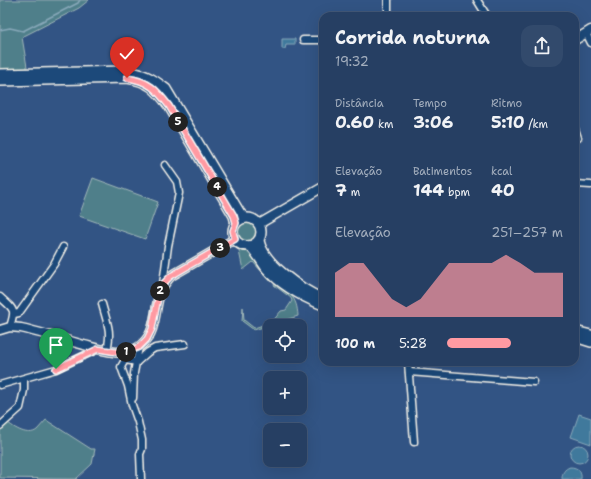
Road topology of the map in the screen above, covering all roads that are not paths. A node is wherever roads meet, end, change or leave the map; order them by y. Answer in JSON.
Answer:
{"nodes":[{"id":1,"x":388,"y":0,"type":"edge"},
{"id":2,"x":477,"y":0,"type":"edge"},
{"id":3,"x":388,"y":12,"type":"edge"},
{"id":4,"x":484,"y":12,"type":"edge"},
{"id":5,"x":588,"y":31,"type":"edge"},
{"id":6,"x":579,"y":37,"type":"edge"},
{"id":7,"x":303,"y":40,"type":"dead end"},
{"id":8,"x":319,"y":40,"type":"edge"},
{"id":9,"x":591,"y":43,"type":"edge"},
{"id":10,"x":0,"y":74,"type":"edge"},
{"id":11,"x":0,"y":81,"type":"edge"},
{"id":12,"x":165,"y":165,"type":"dead end"},
{"id":13,"x":579,"y":184,"type":"edge"},
{"id":14,"x":591,"y":185,"type":"edge"},
{"id":15,"x":319,"y":189,"type":"edge"},
{"id":16,"x":245,"y":218,"type":"junction"},
{"id":17,"x":236,"y":223,"type":"junction"},
{"id":18,"x":259,"y":224,"type":"junction"},
{"id":19,"x":235,"y":239,"type":"junction"},
{"id":20,"x":259,"y":241,"type":"junction"},
{"id":21,"x":250,"y":246,"type":"junction"},
{"id":22,"x":63,"y":247,"type":"dead end"},
{"id":23,"x":163,"y":284,"type":"junction"},
{"id":24,"x":0,"y":297,"type":"edge"},
{"id":25,"x":319,"y":297,"type":"edge"},
{"id":26,"x":102,"y":304,"type":"dead end"},
{"id":27,"x":319,"y":304,"type":"edge"},
{"id":28,"x":14,"y":314,"type":"junction"},
{"id":29,"x":10,"y":327,"type":"junction"},
{"id":30,"x":0,"y":330,"type":"edge"},
{"id":31,"x":579,"y":332,"type":"edge"},
{"id":32,"x":591,"y":335,"type":"edge"},
{"id":33,"x":579,"y":338,"type":"edge"},
{"id":34,"x":591,"y":342,"type":"edge"},
{"id":35,"x":185,"y":344,"type":"dead end"},
{"id":36,"x":139,"y":347,"type":"junction"},
{"id":37,"x":98,"y":349,"type":"junction"},
{"id":38,"x":107,"y":350,"type":"junction"},
{"id":39,"x":137,"y":362,"type":"junction"},
{"id":40,"x":408,"y":366,"type":"edge"},
{"id":41,"x":409,"y":372,"type":"junction"},
{"id":42,"x":24,"y":379,"type":"junction"},
{"id":43,"x":534,"y":382,"type":"dead end"},
{"id":44,"x":0,"y":385,"type":"edge"},
{"id":45,"x":132,"y":405,"type":"junction"},
{"id":46,"x":0,"y":426,"type":"edge"},
{"id":47,"x":414,"y":442,"type":"dead end"},
{"id":48,"x":141,"y":479,"type":"edge"}],
"edges":[{"from":1,"to":3,"type":"street"},
{"from":2,"to":4,"type":"street"},
{"from":5,"to":6,"type":"street"},
{"from":5,"to":9,"type":"street"},
{"from":7,"to":8,"type":"street"},
{"from":10,"to":16,"type":"main road"},
{"from":11,"to":17,"type":"main road"},
{"from":12,"to":23,"type":"street"},
{"from":13,"to":14,"type":"street"},
{"from":15,"to":18,"type":"street"},
{"from":16,"to":17,"type":"main road"},
{"from":16,"to":18,"type":"main road"},
{"from":17,"to":19,"type":"main road"},
{"from":18,"to":20,"type":"main road"},
{"from":19,"to":21,"type":"main road"},
{"from":19,"to":23,"type":"street"},
{"from":20,"to":21,"type":"main road"},
{"from":20,"to":25,"type":"main road"},
{"from":21,"to":27,"type":"main road"},
{"from":22,"to":28,"type":"street"},
{"from":23,"to":36,"type":"street"},
{"from":24,"to":28,"type":"street"},
{"from":26,"to":38,"type":"street"},
{"from":28,"to":29,"type":"street"},
{"from":29,"to":30,"type":"street"},
{"from":29,"to":37,"type":"street"},
{"from":31,"to":32,"type":"main road"},
{"from":33,"to":34,"type":"main road"},
{"from":35,"to":39,"type":"street"},
{"from":36,"to":38,"type":"street"},
{"from":36,"to":39,"type":"street"},
{"from":37,"to":38,"type":"street"},
{"from":37,"to":42,"type":"street"},
{"from":39,"to":45,"type":"street"},
{"from":39,"to":45,"type":"street"},
{"from":40,"to":41,"type":"street"},
{"from":41,"to":43,"type":"street"},
{"from":41,"to":47,"type":"street"},
{"from":42,"to":44,"type":"street"},
{"from":42,"to":46,"type":"street"},
{"from":45,"to":48,"type":"street"}]}
